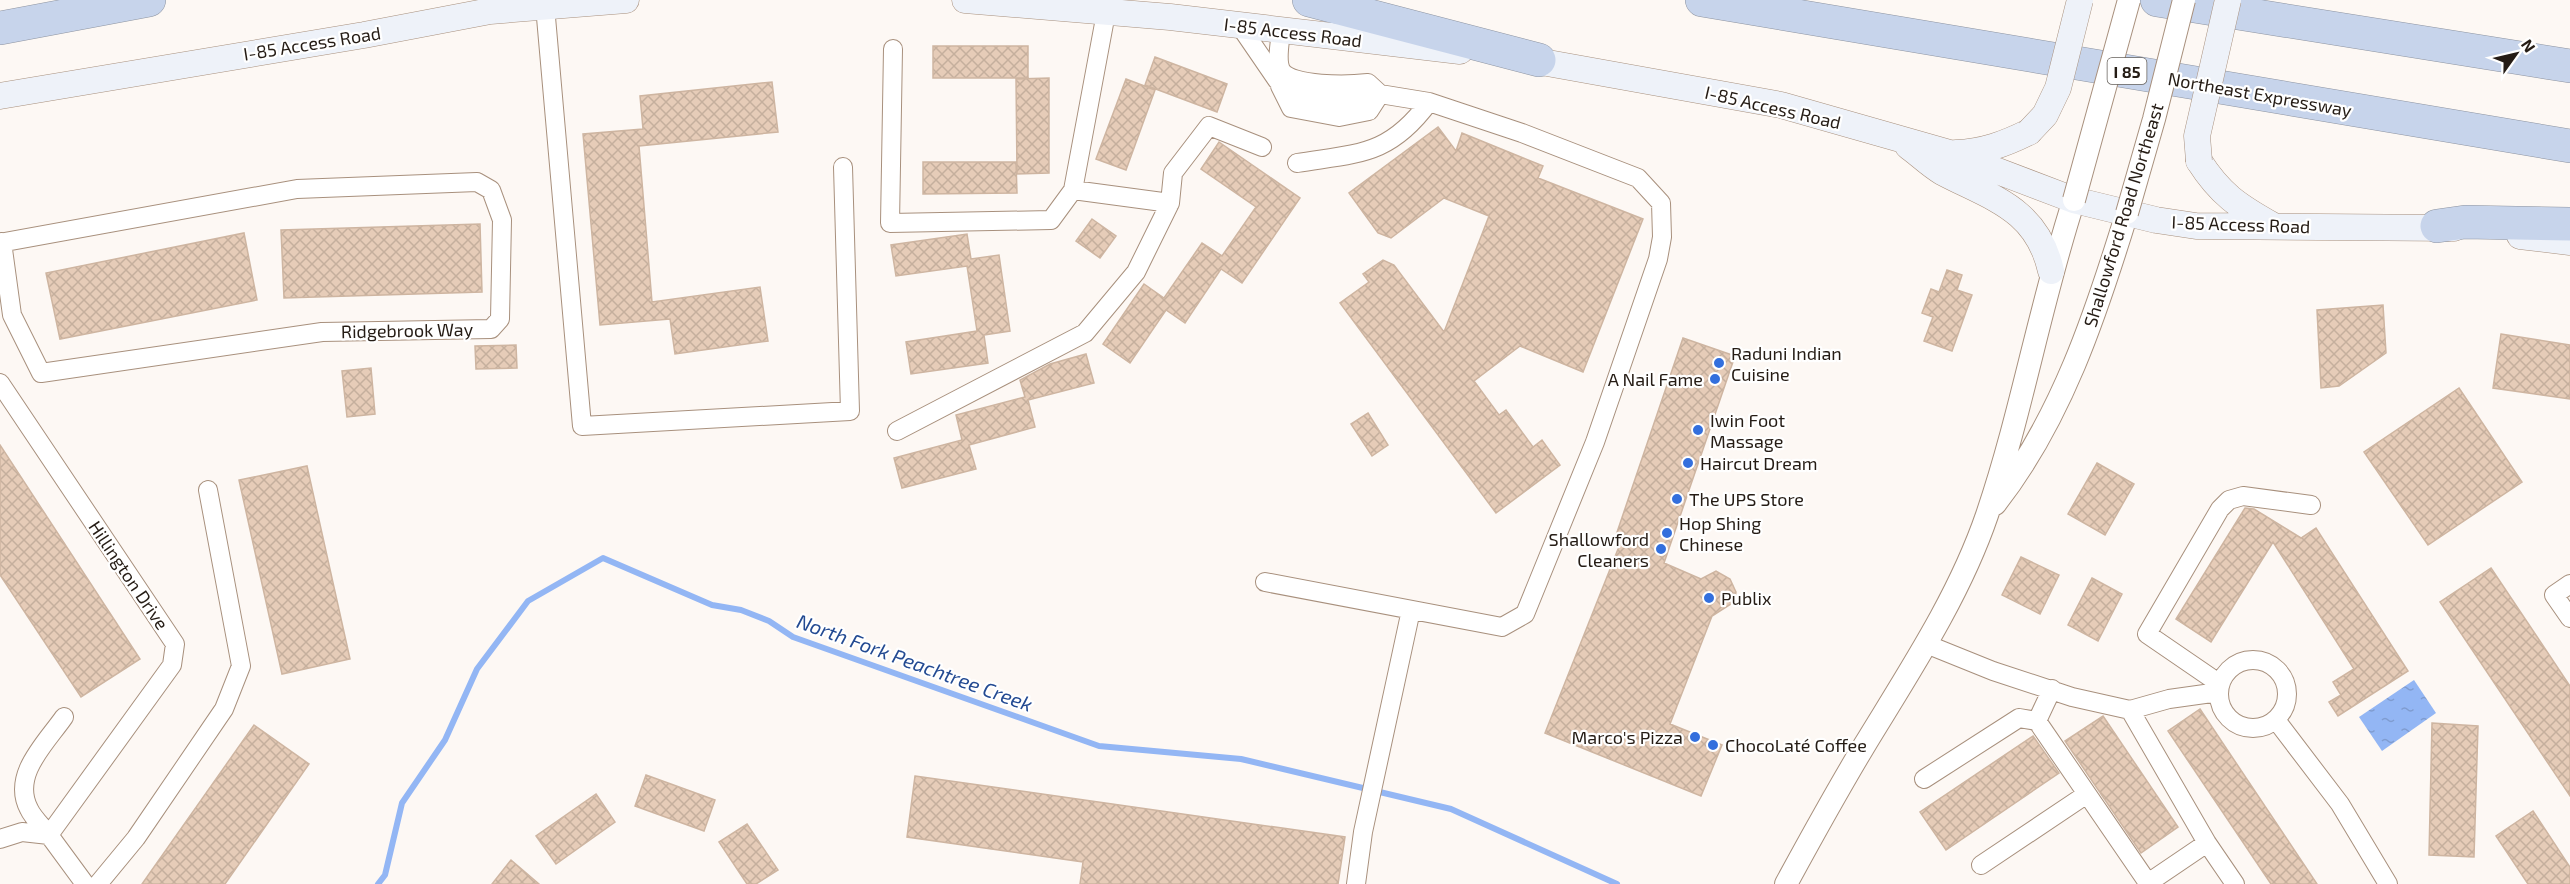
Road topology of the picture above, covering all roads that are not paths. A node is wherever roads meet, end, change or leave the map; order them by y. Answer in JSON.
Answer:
{"nodes":[{"id":1,"x":149,"y":0,"type":"edge"},
{"id":2,"x":626,"y":0,"type":"edge"},
{"id":3,"x":965,"y":0,"type":"edge"},
{"id":4,"x":1309,"y":0,"type":"edge"},
{"id":5,"x":1702,"y":0,"type":"edge"},
{"id":6,"x":2080,"y":0,"type":"edge"},
{"id":7,"x":2129,"y":0,"type":"edge"},
{"id":8,"x":2157,"y":0,"type":"edge"},
{"id":9,"x":2184,"y":0,"type":"edge"},
{"id":10,"x":2228,"y":0,"type":"edge"},
{"id":11,"x":545,"y":6,"type":"junction"},
{"id":12,"x":1106,"y":13,"type":"junction"},
{"id":13,"x":1240,"y":26,"type":"junction"},
{"id":14,"x":0,"y":28,"type":"edge"},
{"id":15,"x":1281,"y":32,"type":"junction"},
{"id":16,"x":893,"y":49,"type":"dead end"},
{"id":17,"x":1539,"y":60,"type":"junction"},
{"id":18,"x":2570,"y":66,"type":"edge"},
{"id":19,"x":0,"y":96,"type":"edge"},
{"id":20,"x":1338,"y":100,"type":"junction"},
{"id":21,"x":1429,"y":102,"type":"junction"},
{"id":22,"x":1901,"y":140,"type":"junction"},
{"id":23,"x":2570,"y":146,"type":"edge"},
{"id":24,"x":1262,"y":147,"type":"dead end"},
{"id":25,"x":1953,"y":154,"type":"junction"},
{"id":26,"x":1297,"y":164,"type":"dead end"},
{"id":27,"x":843,"y":167,"type":"dead end"},
{"id":28,"x":1073,"y":190,"type":"junction"},
{"id":29,"x":2074,"y":200,"type":"junction"},
{"id":30,"x":1170,"y":203,"type":"junction"},
{"id":31,"x":2127,"y":213,"type":"junction"},
{"id":32,"x":2570,"y":225,"type":"edge"},
{"id":33,"x":2437,"y":226,"type":"junction"},
{"id":34,"x":2275,"y":227,"type":"junction"},
{"id":35,"x":1,"y":242,"type":"edge"},
{"id":36,"x":2570,"y":242,"type":"edge"},
{"id":37,"x":2051,"y":271,"type":"junction"},
{"id":38,"x":0,"y":383,"type":"edge"},
{"id":39,"x":897,"y":430,"type":"dead end"},
{"id":40,"x":208,"y":490,"type":"dead end"},
{"id":41,"x":2311,"y":505,"type":"dead end"},
{"id":42,"x":1987,"y":515,"type":"junction"},
{"id":43,"x":1266,"y":582,"type":"dead end"},
{"id":44,"x":2570,"y":584,"type":"edge"},
{"id":45,"x":1412,"y":610,"type":"junction"},
{"id":46,"x":2570,"y":618,"type":"edge"},
{"id":47,"x":1926,"y":644,"type":"junction"},
{"id":48,"x":2219,"y":688,"type":"junction"},
{"id":49,"x":2052,"y":689,"type":"junction"},
{"id":50,"x":2130,"y":710,"type":"junction"},
{"id":51,"x":64,"y":717,"type":"dead end"},
{"id":52,"x":2276,"y":720,"type":"junction"},
{"id":53,"x":2037,"y":721,"type":"junction"},
{"id":54,"x":1924,"y":778,"type":"dead end"},
{"id":55,"x":2087,"y":794,"type":"junction"},
{"id":56,"x":50,"y":835,"type":"junction"},
{"id":57,"x":0,"y":838,"type":"edge"},
{"id":58,"x":2206,"y":843,"type":"junction"},
{"id":59,"x":1980,"y":865,"type":"dead end"},
{"id":60,"x":85,"y":884,"type":"edge"},
{"id":61,"x":98,"y":884,"type":"edge"},
{"id":62,"x":1356,"y":884,"type":"edge"},
{"id":63,"x":1786,"y":884,"type":"edge"},
{"id":64,"x":2235,"y":884,"type":"edge"},
{"id":65,"x":2388,"y":884,"type":"edge"}],
"edges":[{"from":1,"to":14,"type":"highway"},
{"from":2,"to":11,"type":"main road","name":"I-85 Access Road"},
{"from":3,"to":12,"type":"main road","name":"I-85 Access Road"},
{"from":4,"to":17,"type":"highway"},
{"from":5,"to":23,"type":"highway","name":"Northeast Expressway","number":"I 85"},
{"from":6,"to":25,"type":"main road","bridge":true},
{"from":7,"to":29,"type":"street","name":"Shallowford Road Northeast","bridge":true},
{"from":8,"to":18,"type":"highway"},
{"from":9,"to":31,"type":"street","name":"Shallowford Road Northeast","bridge":true},
{"from":10,"to":34,"type":"main road","bridge":true},
{"from":11,"to":19,"type":"main road","name":"I-85 Access Road"},
{"from":11,"to":27,"type":"street"},
{"from":12,"to":13,"type":"main road","name":"I-85 Access Road"},
{"from":12,"to":28,"type":"street"},
{"from":13,"to":15,"type":"main road","name":"I-85 Access Road"},
{"from":13,"to":20,"type":"street"},
{"from":15,"to":17,"type":"main road","name":"I-85 Access Road"},
{"from":15,"to":20,"type":"street"},
{"from":16,"to":28,"type":"street"},
{"from":17,"to":22,"type":"main road","name":"I-85 Access Road"},
{"from":20,"to":21,"type":"street"},
{"from":21,"to":26,"type":"street"},
{"from":21,"to":45,"type":"street"},
{"from":22,"to":25,"type":"main road","name":"I-85 Access Road"},
{"from":22,"to":37,"type":"main road"},
{"from":24,"to":30,"type":"street"},
{"from":25,"to":29,"type":"main road","name":"I-85 Access Road"},
{"from":28,"to":30,"type":"street"},
{"from":29,"to":31,"type":"main road","name":"I-85 Access Road"},
{"from":29,"to":37,"type":"street","name":"Shallowford Road Northeast"},
{"from":30,"to":39,"type":"street"},
{"from":31,"to":34,"type":"main road","name":"I-85 Access Road"},
{"from":31,"to":42,"type":"street","name":"Shallowford Road Northeast"},
{"from":32,"to":33,"type":"highway"},
{"from":33,"to":34,"type":"main road","name":"I-85 Access Road"},
{"from":33,"to":36,"type":"main road","name":"I-85 Access Road"},
{"from":35,"to":35,"type":"street","name":"Ridgebrook Way"},
{"from":37,"to":42,"type":"street","name":"Shallowford Road Northeast"},
{"from":38,"to":56,"type":"street","name":"Hillington Drive"},
{"from":40,"to":61,"type":"street"},
{"from":41,"to":48,"type":"street"},
{"from":42,"to":47,"type":"street","name":"Shallowford Road Northeast"},
{"from":43,"to":45,"type":"street"},
{"from":44,"to":46,"type":"street"},
{"from":45,"to":62,"type":"street"},
{"from":47,"to":49,"type":"street"},
{"from":47,"to":63,"type":"street","name":"Shallowford Road Northeast"},
{"from":48,"to":50,"type":"street"},
{"from":48,"to":52,"type":"street"},
{"from":48,"to":52,"type":"street"},
{"from":49,"to":50,"type":"street"},
{"from":49,"to":53,"type":"street"},
{"from":50,"to":58,"type":"street"},
{"from":51,"to":56,"type":"street"},
{"from":52,"to":65,"type":"street"},
{"from":53,"to":54,"type":"street"},
{"from":53,"to":55,"type":"street"},
{"from":55,"to":58,"type":"street"},
{"from":55,"to":59,"type":"street"},
{"from":56,"to":57,"type":"street"},
{"from":56,"to":60,"type":"street"},
{"from":58,"to":64,"type":"street"}]}
